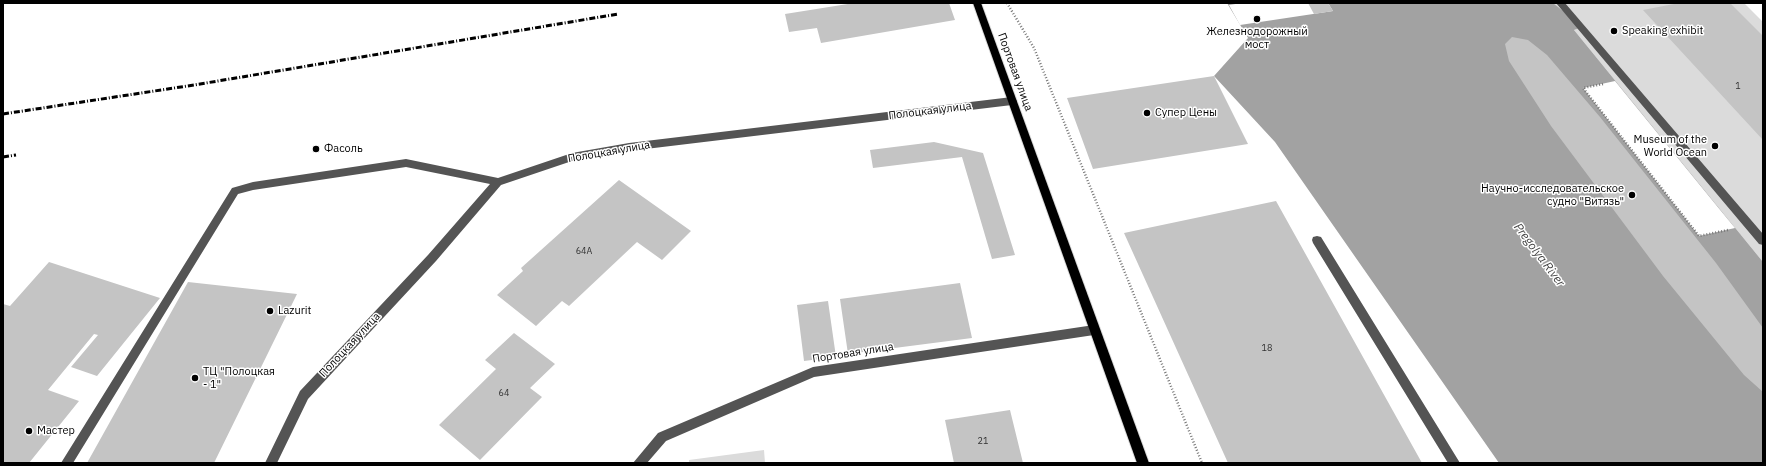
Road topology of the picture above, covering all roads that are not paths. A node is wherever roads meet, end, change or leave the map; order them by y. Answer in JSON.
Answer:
{"nodes":[{"id":1,"x":977,"y":3,"type":"edge"},
{"id":2,"x":1560,"y":3,"type":"edge"},
{"id":3,"x":1012,"y":101,"type":"junction"},
{"id":4,"x":498,"y":182,"type":"junction"},
{"id":5,"x":1317,"y":240,"type":"dead end"},
{"id":6,"x":1763,"y":241,"type":"edge"},
{"id":7,"x":1094,"y":330,"type":"junction"},
{"id":8,"x":67,"y":463,"type":"edge"},
{"id":9,"x":271,"y":463,"type":"edge"},
{"id":10,"x":640,"y":463,"type":"edge"},
{"id":11,"x":1142,"y":463,"type":"edge"},
{"id":12,"x":1454,"y":463,"type":"edge"}],
"edges":[{"from":1,"to":3,"type":"main road","name":"Портовая улица"},
{"from":2,"to":6,"type":"street"},
{"from":3,"to":4,"type":"street","name":"Полоцкая улица"},
{"from":3,"to":7,"type":"main road","name":"Портовая улица"},
{"from":4,"to":8,"type":"street"},
{"from":4,"to":9,"type":"street","name":"Полоцкая улица"},
{"from":5,"to":12,"type":"street"},
{"from":7,"to":10,"type":"street","name":"Портовая улица"},
{"from":7,"to":11,"type":"main road","name":"Портовая улица"}]}
